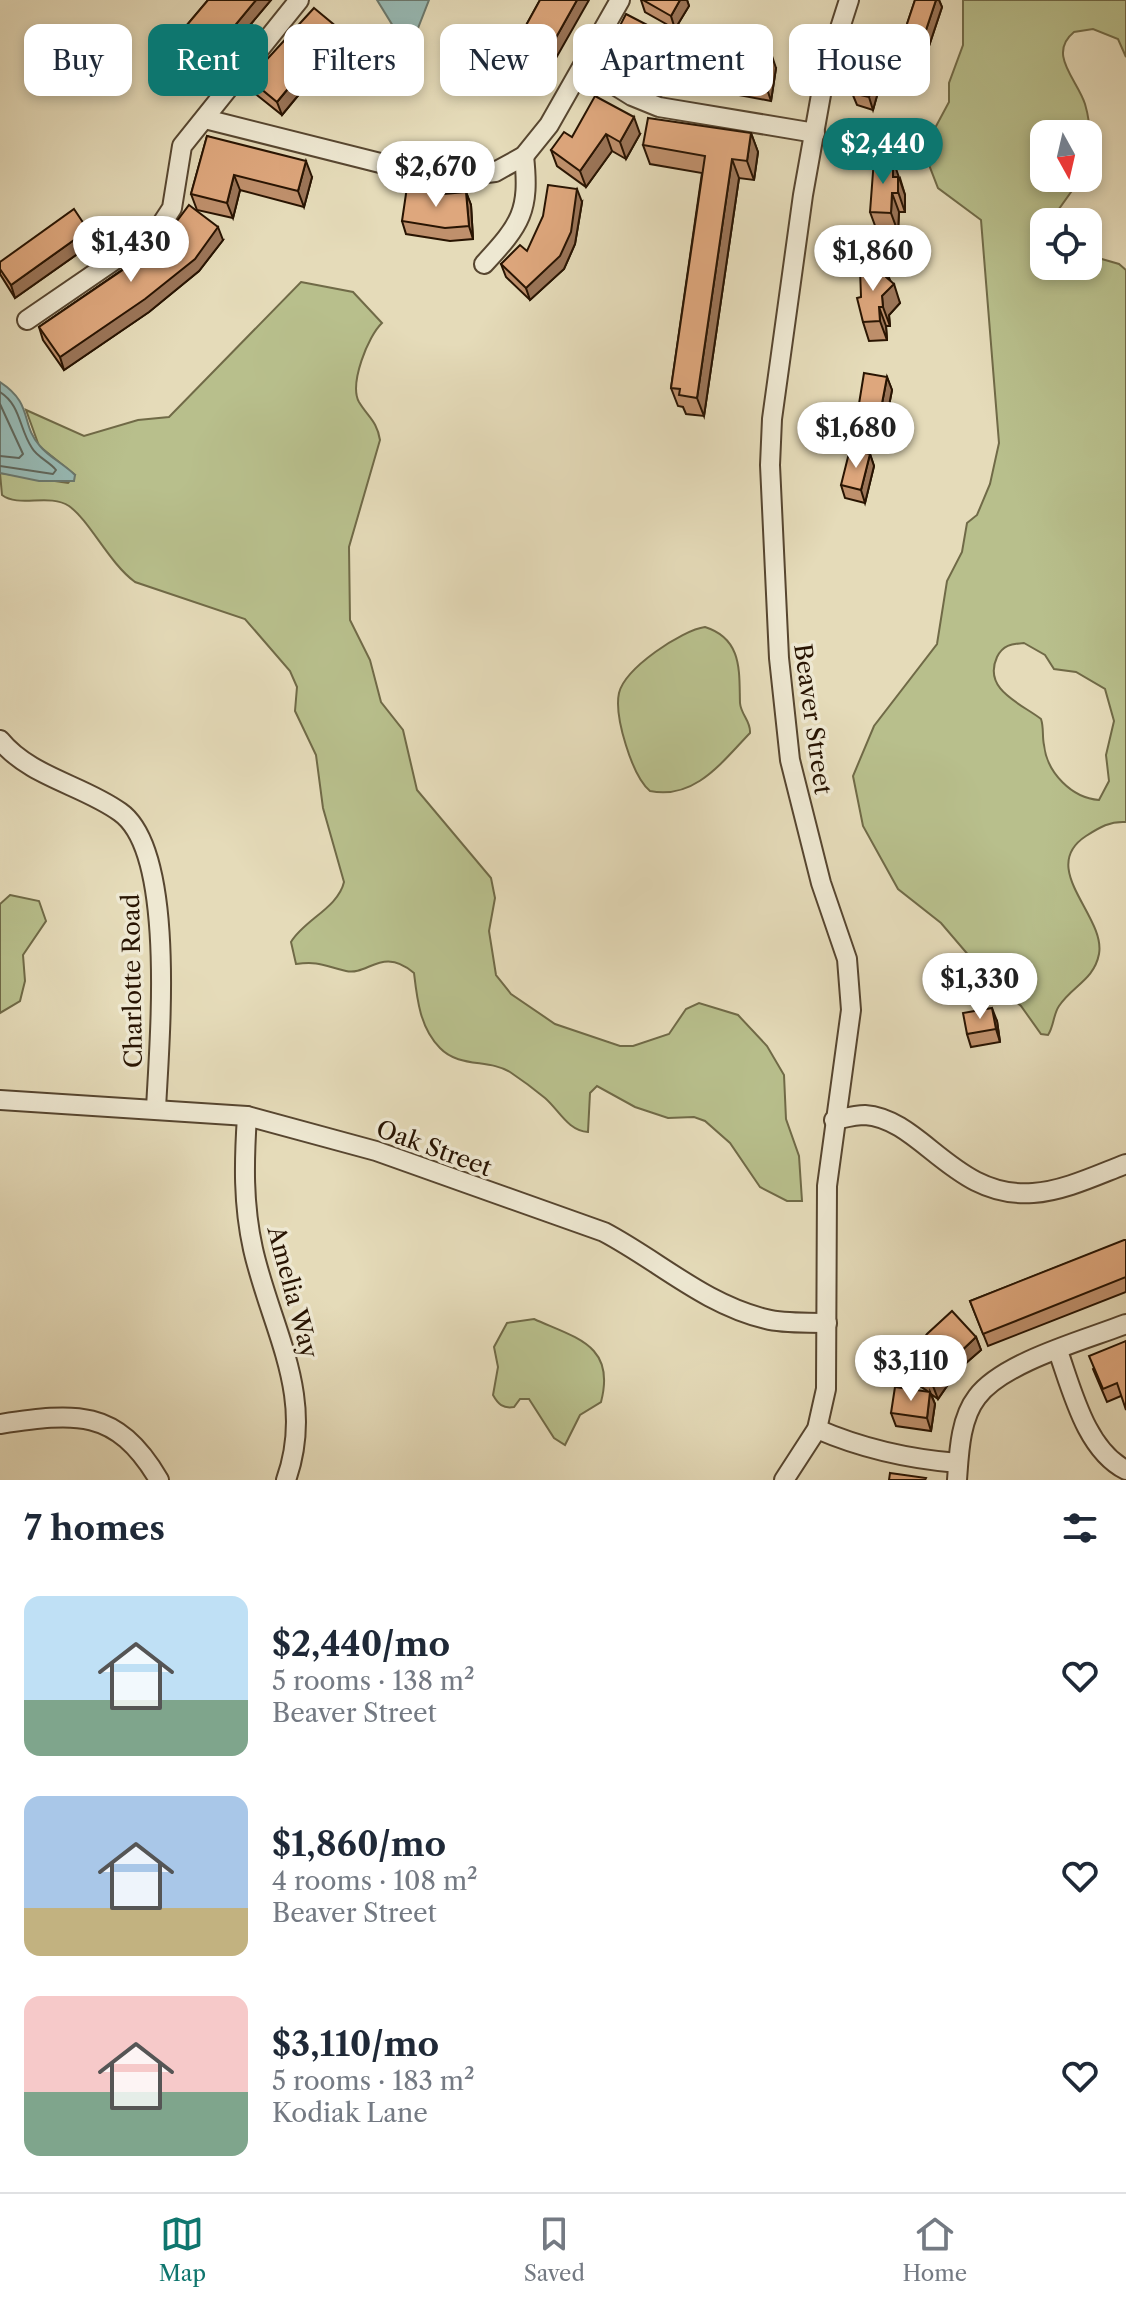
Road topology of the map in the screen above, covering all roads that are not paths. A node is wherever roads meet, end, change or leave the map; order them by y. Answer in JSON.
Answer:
{"nodes":[{"id":1,"x":299,"y":0,"type":"edge"},
{"id":2,"x":620,"y":0,"type":"edge"},
{"id":3,"x":849,"y":0,"type":"edge"},
{"id":4,"x":607,"y":24,"type":"edge"},
{"id":5,"x":573,"y":85,"type":"edge"},
{"id":6,"x":632,"y":96,"type":"edge"},
{"id":7,"x":205,"y":119,"type":"junction"},
{"id":8,"x":815,"y":133,"type":"junction"},
{"id":9,"x":524,"y":156,"type":"junction"},
{"id":10,"x":484,"y":264,"type":"dead end"},
{"id":11,"x":27,"y":320,"type":"dead end"},
{"id":12,"x":0,"y":740,"type":"edge"},
{"id":13,"x":0,"y":1100,"type":"edge"},
{"id":14,"x":156,"y":1109,"type":"junction"},
{"id":15,"x":247,"y":1116,"type":"junction"},
{"id":16,"x":834,"y":1120,"type":"junction"},
{"id":17,"x":1126,"y":1164,"type":"edge"},
{"id":18,"x":827,"y":1323,"type":"junction"},
{"id":19,"x":1126,"y":1324,"type":"edge"},
{"id":20,"x":1058,"y":1351,"type":"junction"},
{"id":21,"x":0,"y":1424,"type":"edge"},
{"id":22,"x":817,"y":1429,"type":"junction"},
{"id":23,"x":1126,"y":1470,"type":"edge"},
{"id":24,"x":958,"y":1472,"type":"edge"},
{"id":25,"x":159,"y":1480,"type":"edge"},
{"id":26,"x":286,"y":1480,"type":"edge"},
{"id":27,"x":784,"y":1480,"type":"edge"}],
"edges":[{"from":1,"to":7,"type":"street"},
{"from":2,"to":4,"type":"street"},
{"from":3,"to":8,"type":"street","name":"Beaver Street"},
{"from":5,"to":9,"type":"street"},
{"from":6,"to":8,"type":"street"},
{"from":7,"to":9,"type":"street"},
{"from":7,"to":11,"type":"street"},
{"from":8,"to":16,"type":"street","name":"Beaver Street"},
{"from":9,"to":10,"type":"street"},
{"from":12,"to":14,"type":"street","name":"Charlotte Road"},
{"from":13,"to":14,"type":"street","name":"Oak Street"},
{"from":14,"to":15,"type":"street","name":"Oak Street"},
{"from":15,"to":18,"type":"street","name":"Oak Street"},
{"from":15,"to":26,"type":"street","name":"Amelia Way"},
{"from":16,"to":17,"type":"street"},
{"from":16,"to":18,"type":"street","name":"Beaver Street"},
{"from":18,"to":22,"type":"street","name":"Beaver Street"},
{"from":19,"to":20,"type":"street"},
{"from":20,"to":23,"type":"street"},
{"from":20,"to":24,"type":"street"},
{"from":21,"to":25,"type":"street"},
{"from":22,"to":24,"type":"street"},
{"from":22,"to":27,"type":"street","name":"Beaver Street"}]}
